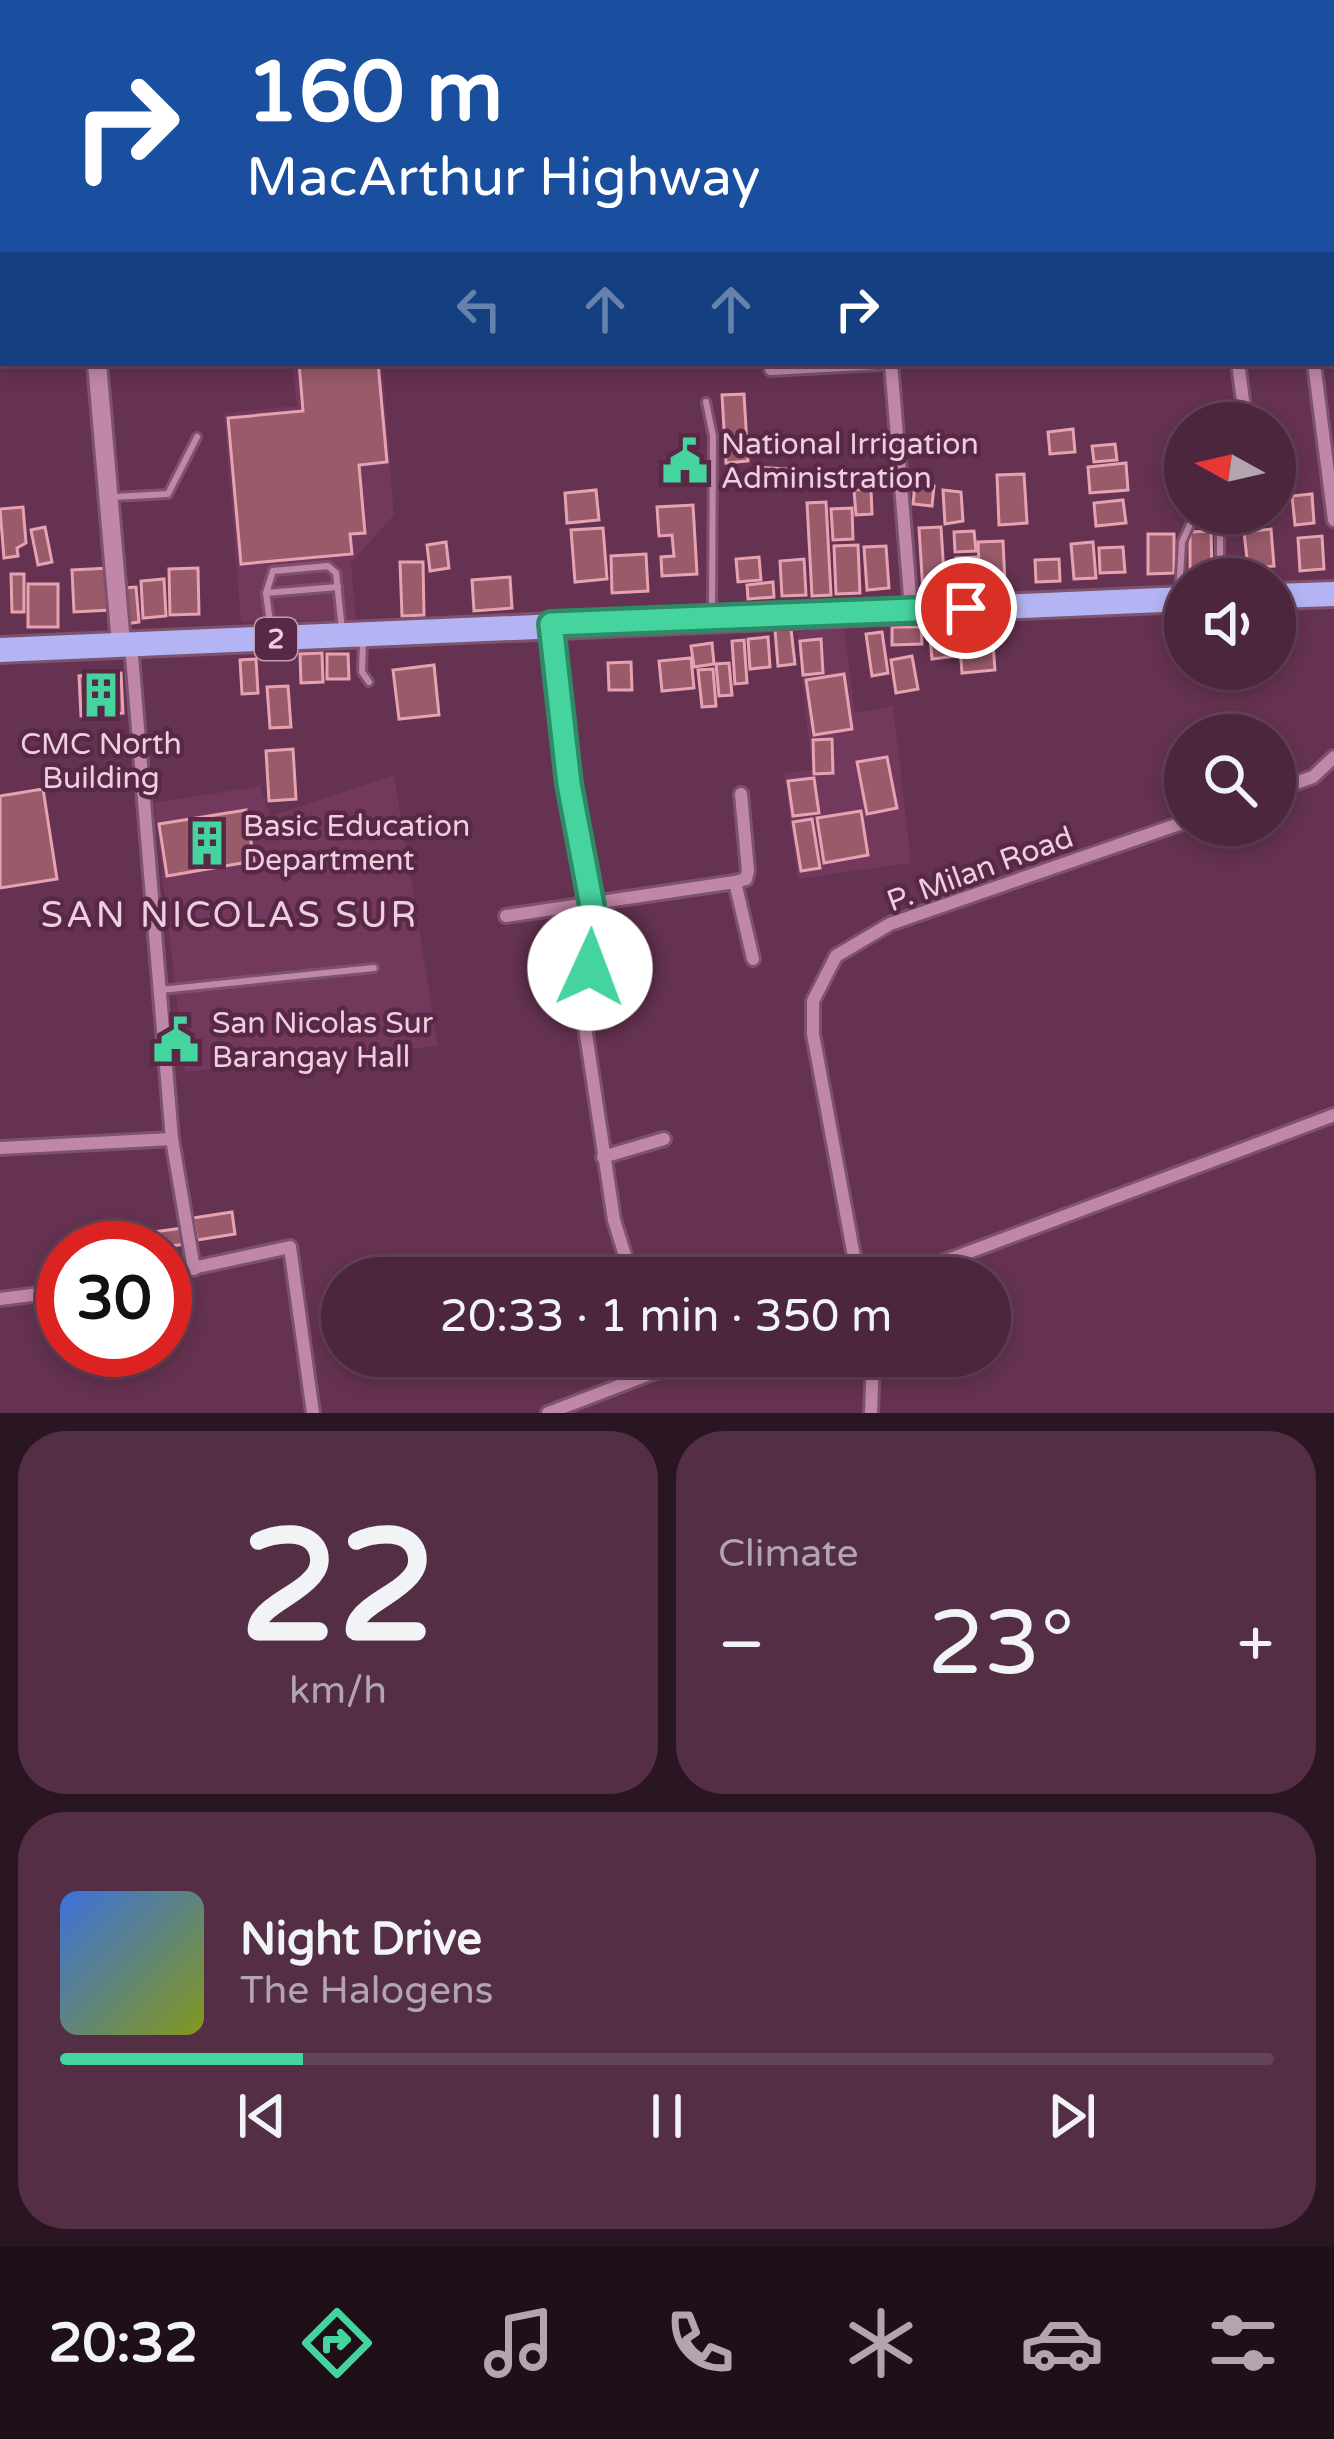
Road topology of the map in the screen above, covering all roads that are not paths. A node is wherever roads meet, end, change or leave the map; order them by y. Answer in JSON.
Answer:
{"nodes":[{"id":1,"x":97,"y":366,"type":"edge"},
{"id":2,"x":833,"y":366,"type":"edge"},
{"id":3,"x":890,"y":366,"type":"edge"},
{"id":4,"x":1238,"y":366,"type":"edge"},
{"id":5,"x":1314,"y":366,"type":"edge"},
{"id":6,"x":771,"y":370,"type":"dead end"},
{"id":7,"x":706,"y":402,"type":"dead end"},
{"id":8,"x":1243,"y":402,"type":"edge"},
{"id":9,"x":197,"y":436,"type":"dead end"},
{"id":10,"x":109,"y":497,"type":"junction"},
{"id":11,"x":1334,"y":520,"type":"edge"},
{"id":12,"x":1182,"y":558,"type":"edge"},
{"id":13,"x":1220,"y":558,"type":"edge"},
{"id":14,"x":338,"y":587,"type":"junction"},
{"id":15,"x":266,"y":593,"type":"junction"},
{"id":16,"x":1334,"y":594,"type":"edge"},
{"id":17,"x":1296,"y":595,"type":"edge"},
{"id":18,"x":1164,"y":600,"type":"edge"},
{"id":19,"x":911,"y":609,"type":"junction"},
{"id":20,"x":712,"y":617,"type":"junction"},
{"id":21,"x":551,"y":624,"type":"junction"},
{"id":22,"x":354,"y":637,"type":"junction"},
{"id":23,"x":272,"y":640,"type":"junction"},
{"id":24,"x":126,"y":644,"type":"junction"},
{"id":25,"x":0,"y":650,"type":"edge"},
{"id":26,"x":369,"y":682,"type":"dead end"},
{"id":27,"x":1334,"y":757,"type":"edge"},
{"id":28,"x":1296,"y":783,"type":"edge"},
{"id":29,"x":741,"y":794,"type":"dead end"},
{"id":30,"x":1164,"y":829,"type":"edge"},
{"id":31,"x":735,"y":882,"type":"junction"},
{"id":32,"x":592,"y":906,"type":"junction"},
{"id":33,"x":506,"y":916,"type":"dead end"},
{"id":34,"x":753,"y":959,"type":"dead end"},
{"id":35,"x":374,"y":968,"type":"dead end"},
{"id":36,"x":160,"y":990,"type":"junction"},
{"id":37,"x":1334,"y":1114,"type":"edge"},
{"id":38,"x":172,"y":1139,"type":"junction"},
{"id":39,"x":664,"y":1139,"type":"dead end"},
{"id":40,"x":0,"y":1148,"type":"edge"},
{"id":41,"x":603,"y":1157,"type":"junction"},
{"id":42,"x":627,"y":1257,"type":"edge"},
{"id":43,"x":854,"y":1257,"type":"edge"},
{"id":44,"x":956,"y":1257,"type":"edge"},
{"id":45,"x":194,"y":1269,"type":"joint"},
{"id":46,"x":36,"y":1294,"type":"edge"},
{"id":47,"x":0,"y":1299,"type":"edge"},
{"id":48,"x":630,"y":1377,"type":"edge"},
{"id":49,"x":872,"y":1377,"type":"edge"},
{"id":50,"x":313,"y":1413,"type":"edge"},
{"id":51,"x":548,"y":1413,"type":"edge"},
{"id":52,"x":871,"y":1413,"type":"edge"}],
"edges":[{"from":1,"to":10,"type":"street"},
{"from":2,"to":6,"type":"street"},
{"from":3,"to":19,"type":"street"},
{"from":4,"to":8,"type":"street"},
{"from":5,"to":11,"type":"street"},
{"from":7,"to":20,"type":"lane"},
{"from":9,"to":10,"type":"lane"},
{"from":10,"to":24,"type":"street"},
{"from":12,"to":13,"type":"lane"},
{"from":14,"to":15,"type":"lane"},
{"from":14,"to":15,"type":"lane"},
{"from":14,"to":22,"type":"lane"},
{"from":15,"to":23,"type":"lane"},
{"from":16,"to":17,"type":"highway"},
{"from":18,"to":19,"type":"highway","number":"2"},
{"from":19,"to":20,"type":"highway","number":"2"},
{"from":20,"to":21,"type":"highway","number":"2"},
{"from":21,"to":22,"type":"highway","number":"2"},
{"from":21,"to":32,"type":"street"},
{"from":22,"to":23,"type":"highway","number":"2"},
{"from":22,"to":26,"type":"lane"},
{"from":23,"to":24,"type":"highway","number":"2"},
{"from":24,"to":25,"type":"highway","number":"2"},
{"from":24,"to":36,"type":"street"},
{"from":27,"to":28,"type":"street"},
{"from":29,"to":31,"type":"street"},
{"from":30,"to":43,"type":"street","name":"P. Milan Road"},
{"from":31,"to":32,"type":"street"},
{"from":31,"to":34,"type":"street"},
{"from":32,"to":33,"type":"street"},
{"from":32,"to":41,"type":"street"},
{"from":35,"to":36,"type":"lane"},
{"from":36,"to":38,"type":"street"},
{"from":37,"to":44,"type":"street"},
{"from":38,"to":40,"type":"street"},
{"from":38,"to":45,"type":"street"},
{"from":39,"to":41,"type":"street"},
{"from":41,"to":42,"type":"street"},
{"from":45,"to":50,"type":"street"},
{"from":46,"to":47,"type":"street"},
{"from":48,"to":51,"type":"street"},
{"from":49,"to":52,"type":"street"}]}
